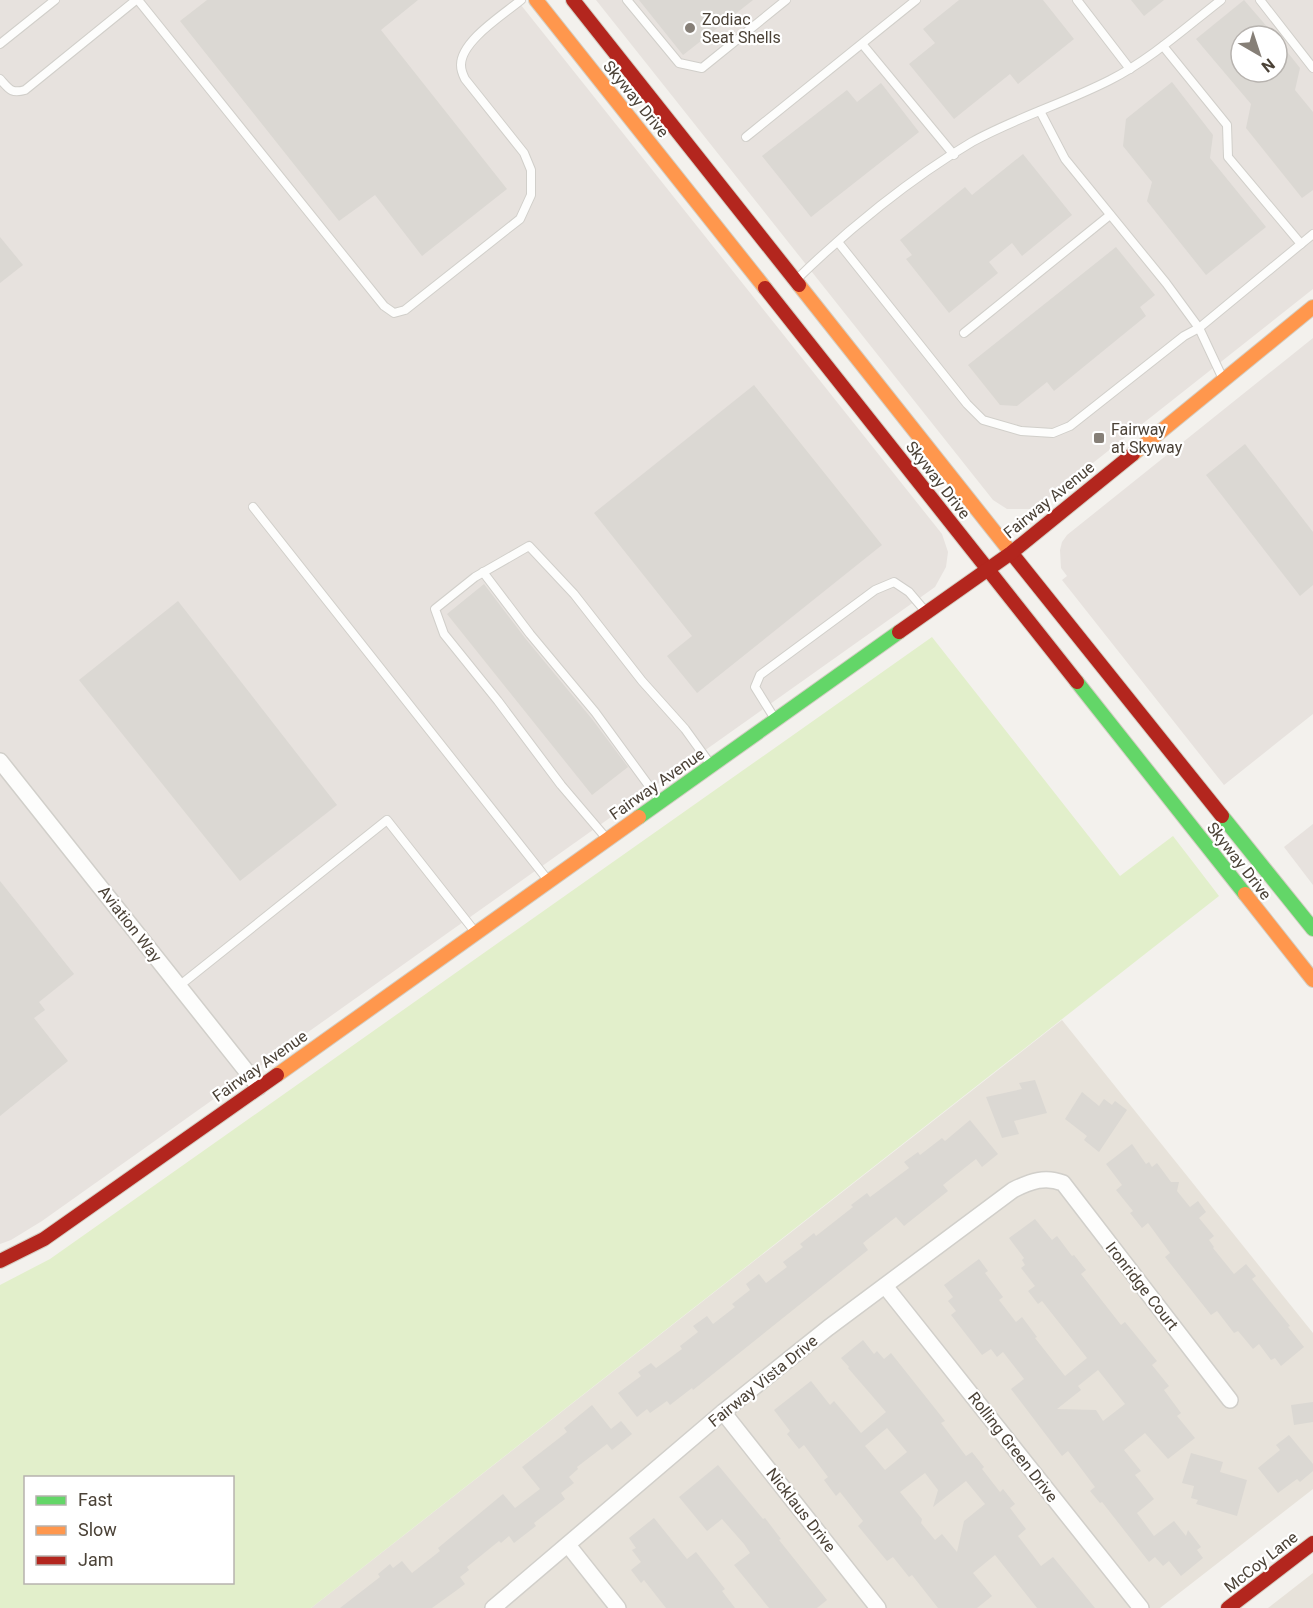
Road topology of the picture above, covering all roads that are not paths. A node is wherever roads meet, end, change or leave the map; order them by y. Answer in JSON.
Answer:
{"nodes":[{"id":1,"x":55,"y":0,"type":"edge"},
{"id":2,"x":137,"y":0,"type":"edge"},
{"id":3,"x":521,"y":0,"type":"edge"},
{"id":4,"x":536,"y":0,"type":"edge"},
{"id":5,"x":573,"y":0,"type":"edge"},
{"id":6,"x":627,"y":0,"type":"edge"},
{"id":7,"x":786,"y":0,"type":"edge"},
{"id":8,"x":916,"y":0,"type":"edge"},
{"id":9,"x":1077,"y":0,"type":"edge"},
{"id":10,"x":1221,"y":0,"type":"edge"},
{"id":11,"x":1260,"y":0,"type":"edge"},
{"id":12,"x":0,"y":44,"type":"edge"},
{"id":13,"x":863,"y":45,"type":"junction"},
{"id":14,"x":1163,"y":46,"type":"junction"},
{"id":15,"x":1313,"y":68,"type":"edge"},
{"id":16,"x":1130,"y":69,"type":"junction"},
{"id":17,"x":0,"y":79,"type":"edge"},
{"id":18,"x":1040,"y":111,"type":"junction"},
{"id":19,"x":746,"y":137,"type":"dead end"},
{"id":20,"x":954,"y":155,"type":"junction"},
{"id":21,"x":1110,"y":215,"type":"junction"},
{"id":22,"x":1313,"y":234,"type":"edge"},
{"id":23,"x":838,"y":242,"type":"junction"},
{"id":24,"x":1301,"y":244,"type":"junction"},
{"id":25,"x":795,"y":281,"type":"junction"},
{"id":26,"x":1313,"y":307,"type":"edge"},
{"id":27,"x":1198,"y":328,"type":"junction"},
{"id":28,"x":964,"y":333,"type":"dead end"},
{"id":29,"x":1223,"y":380,"type":"junction"},
{"id":30,"x":253,"y":507,"type":"dead end"},
{"id":31,"x":1011,"y":553,"type":"junction"},
{"id":32,"x":988,"y":569,"type":"junction"},
{"id":33,"x":483,"y":572,"type":"junction"},
{"id":34,"x":927,"y":613,"type":"junction"},
{"id":35,"x":776,"y":720,"type":"junction"},
{"id":36,"x":0,"y":761,"type":"edge"},
{"id":37,"x":711,"y":766,"type":"junction"},
{"id":38,"x":661,"y":802,"type":"junction"},
{"id":39,"x":608,"y":840,"type":"junction"},
{"id":40,"x":549,"y":882,"type":"junction"},
{"id":41,"x":1313,"y":929,"type":"edge"},
{"id":42,"x":476,"y":933,"type":"junction"},
{"id":43,"x":1313,"y":980,"type":"edge"},
{"id":44,"x":179,"y":986,"type":"junction"},
{"id":45,"x":259,"y":1087,"type":"junction"},
{"id":46,"x":1050,"y":1178,"type":"joint"},
{"id":47,"x":0,"y":1261,"type":"edge"},
{"id":48,"x":885,"y":1286,"type":"junction"},
{"id":49,"x":1230,"y":1400,"type":"dead end"},
{"id":50,"x":723,"y":1412,"type":"junction"},
{"id":51,"x":1313,"y":1543,"type":"edge"},
{"id":52,"x":568,"y":1545,"type":"junction"},
{"id":53,"x":493,"y":1608,"type":"edge"},
{"id":54,"x":618,"y":1608,"type":"edge"},
{"id":55,"x":878,"y":1608,"type":"edge"},
{"id":56,"x":1141,"y":1608,"type":"edge"},
{"id":57,"x":1228,"y":1608,"type":"edge"}],
"edges":[{"from":1,"to":12,"type":"lane"},
{"from":2,"to":3,"type":"lane"},
{"from":2,"to":17,"type":"lane"},
{"from":4,"to":32,"type":"main road","name":"Skyway Drive"},
{"from":5,"to":25,"type":"main road","name":"Skyway Drive"},
{"from":6,"to":7,"type":"lane"},
{"from":8,"to":13,"type":"lane"},
{"from":9,"to":16,"type":"lane"},
{"from":10,"to":14,"type":"lane"},
{"from":11,"to":15,"type":"lane"},
{"from":13,"to":19,"type":"lane"},
{"from":13,"to":20,"type":"lane"},
{"from":14,"to":16,"type":"lane"},
{"from":14,"to":24,"type":"lane"},
{"from":16,"to":18,"type":"lane"},
{"from":18,"to":20,"type":"lane"},
{"from":18,"to":21,"type":"lane"},
{"from":20,"to":23,"type":"lane"},
{"from":21,"to":27,"type":"lane"},
{"from":21,"to":28,"type":"lane"},
{"from":22,"to":24,"type":"lane"},
{"from":23,"to":25,"type":"lane"},
{"from":23,"to":27,"type":"lane"},
{"from":24,"to":27,"type":"lane"},
{"from":25,"to":31,"type":"main road","name":"Skyway Drive"},
{"from":26,"to":29,"type":"main road","name":"Fairway Avenue"},
{"from":27,"to":29,"type":"lane"},
{"from":29,"to":31,"type":"main road","name":"Fairway Avenue"},
{"from":30,"to":40,"type":"lane"},
{"from":31,"to":32,"type":"main road","name":"Fairway Avenue"},
{"from":31,"to":41,"type":"main road","name":"Skyway Drive"},
{"from":32,"to":34,"type":"main road","name":"Fairway Avenue"},
{"from":32,"to":43,"type":"main road","name":"Skyway Drive"},
{"from":33,"to":37,"type":"lane"},
{"from":33,"to":38,"type":"lane"},
{"from":33,"to":39,"type":"lane"},
{"from":34,"to":35,"type":"main road","name":"Fairway Avenue"},
{"from":34,"to":35,"type":"lane"},
{"from":35,"to":37,"type":"main road","name":"Fairway Avenue"},
{"from":36,"to":44,"type":"street","name":"Aviation Way"},
{"from":37,"to":38,"type":"main road","name":"Fairway Avenue"},
{"from":38,"to":39,"type":"main road","name":"Fairway Avenue"},
{"from":39,"to":40,"type":"main road","name":"Fairway Avenue"},
{"from":40,"to":42,"type":"main road","name":"Fairway Avenue"},
{"from":42,"to":44,"type":"lane"},
{"from":42,"to":45,"type":"main road","name":"Fairway Avenue"},
{"from":44,"to":45,"type":"street","name":"Aviation Way"},
{"from":45,"to":47,"type":"main road","name":"Fairway Avenue"},
{"from":46,"to":48,"type":"street","name":"Fairway Vista Drive"},
{"from":46,"to":49,"type":"street","name":"Ironridge Court"},
{"from":48,"to":50,"type":"street","name":"Fairway Vista Drive"},
{"from":48,"to":56,"type":"street","name":"Rolling Green Drive"},
{"from":50,"to":52,"type":"street","name":"Fairway Vista Drive"},
{"from":50,"to":55,"type":"street","name":"Nicklaus Drive"},
{"from":51,"to":57,"type":"main road","name":"McCoy Lane"},
{"from":52,"to":53,"type":"street","name":"Fairway Vista Drive"},
{"from":52,"to":54,"type":"street"}]}
